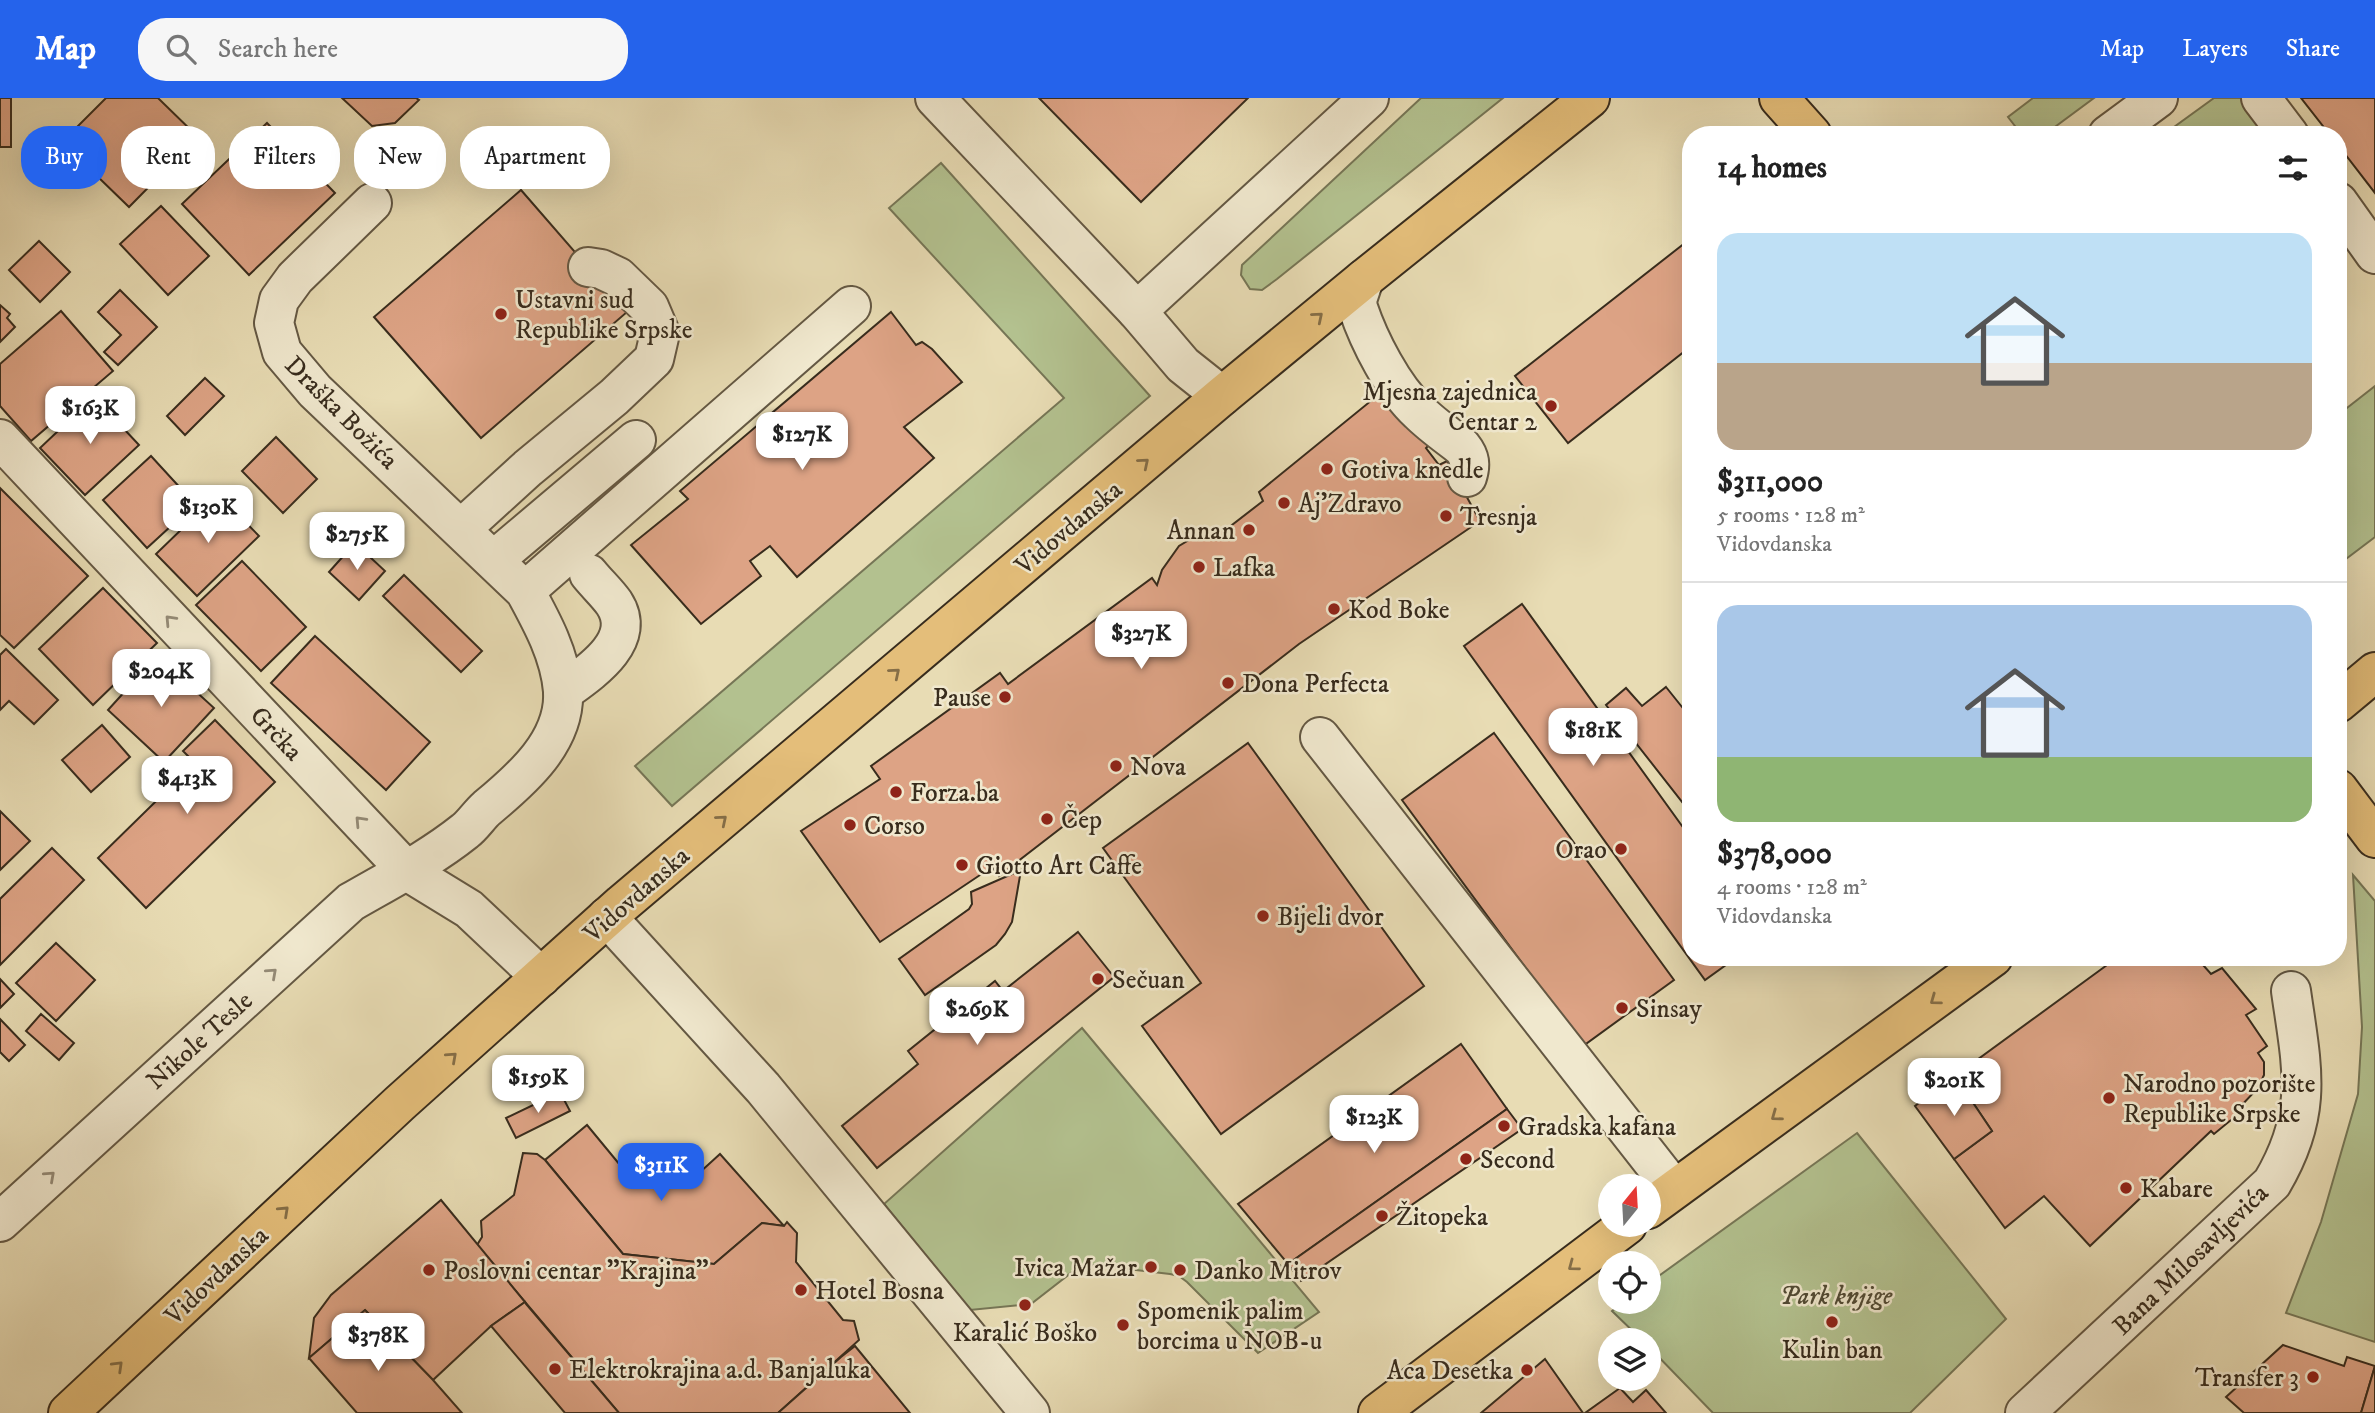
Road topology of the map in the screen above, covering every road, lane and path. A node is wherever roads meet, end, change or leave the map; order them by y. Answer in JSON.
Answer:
{"nodes":[{"id":1,"x":934,"y":98,"type":"edge"},
{"id":2,"x":1369,"y":98,"type":"edge"},
{"id":3,"x":1590,"y":98,"type":"edge"},
{"id":4,"x":1779,"y":98,"type":"edge"},
{"id":5,"x":2158,"y":98,"type":"edge"},
{"id":6,"x":2261,"y":98,"type":"edge"},
{"id":7,"x":1804,"y":126,"type":"edge"},
{"id":8,"x":2120,"y":126,"type":"edge"},
{"id":9,"x":2282,"y":126,"type":"edge"},
{"id":10,"x":372,"y":203,"type":"dead end"},
{"id":11,"x":2347,"y":215,"type":"edge"},
{"id":12,"x":2375,"y":254,"type":"edge"},
{"id":13,"x":588,"y":267,"type":"dead end"},
{"id":14,"x":1364,"y":279,"type":"junction"},
{"id":15,"x":851,"y":306,"type":"dead end"},
{"id":16,"x":1137,"y":311,"type":"junction"},
{"id":17,"x":1222,"y":396,"type":"junction"},
{"id":18,"x":0,"y":439,"type":"edge"},
{"id":19,"x":636,"y":440,"type":"dead end"},
{"id":20,"x":1467,"y":477,"type":"dead end"},
{"id":21,"x":461,"y":529,"type":"junction"},
{"id":22,"x":494,"y":560,"type":"junction"},
{"id":23,"x":589,"y":574,"type":"dead end"},
{"id":24,"x":525,"y":591,"type":"junction"},
{"id":25,"x":2375,"y":673,"type":"edge"},
{"id":26,"x":563,"y":692,"type":"junction"},
{"id":27,"x":2347,"y":695,"type":"edge"},
{"id":28,"x":1320,"y":737,"type":"dead end"},
{"id":29,"x":2347,"y":801,"type":"edge"},
{"id":30,"x":2375,"y":838,"type":"edge"},
{"id":31,"x":407,"y":871,"type":"junction"},
{"id":32,"x":607,"y":917,"type":"junction"},
{"id":33,"x":1981,"y":966,"type":"edge"},
{"id":34,"x":541,"y":977,"type":"junction"},
{"id":35,"x":2291,"y":991,"type":"dead end"},
{"id":36,"x":1643,"y":1174,"type":"edge"},
{"id":37,"x":1661,"y":1199,"type":"edge"},
{"id":38,"x":0,"y":1222,"type":"edge"},
{"id":39,"x":1611,"y":1237,"type":"edge"},
{"id":40,"x":68,"y":1413,"type":"edge"},
{"id":41,"x":1030,"y":1413,"type":"edge"},
{"id":42,"x":1378,"y":1413,"type":"edge"},
{"id":43,"x":2025,"y":1413,"type":"edge"}],
"edges":[{"from":1,"to":16,"type":"street"},
{"from":2,"to":16,"type":"street"},
{"from":3,"to":14,"type":"main road","name":"Vidovdanska"},
{"from":4,"to":7,"type":"main road"},
{"from":5,"to":8,"type":"street"},
{"from":6,"to":9,"type":"street"},
{"from":10,"to":21,"type":"street","name":"Draška Božića"},
{"from":11,"to":12,"type":"street"},
{"from":13,"to":21,"type":"street"},
{"from":17,"to":14,"type":"main road","name":"Vidovdanska","one_way":true},
{"from":14,"to":20,"type":"street"},
{"from":15,"to":24,"type":"street"},
{"from":16,"to":17,"type":"street"},
{"from":32,"to":17,"type":"main road","name":"Vidovdanska","one_way":true},
{"from":31,"to":18,"type":"street","name":"Grčka","one_way":true},
{"from":19,"to":22,"type":"street"},
{"from":21,"to":22,"type":"street","name":"Draška Božića"},
{"from":22,"to":24,"type":"street","name":"Draška Božića"},
{"from":23,"to":26,"type":"street"},
{"from":24,"to":26,"type":"street","name":"Draška Božića"},
{"from":25,"to":27,"type":"main road"},
{"from":26,"to":31,"type":"street","name":"Draška Božića"},
{"from":28,"to":36,"type":"street"},
{"from":29,"to":30,"type":"main road"},
{"from":31,"to":34,"type":"street","name":"Grčka"},
{"from":38,"to":31,"type":"street","name":"Nikole Tesle","one_way":true},
{"from":32,"to":34,"type":"main road","name":"Vidovdanska"},
{"from":32,"to":41,"type":"street"},
{"from":33,"to":37,"type":"main road","one_way":true},
{"from":40,"to":34,"type":"main road","name":"Vidovdanska","one_way":true},
{"from":35,"to":43,"type":"street","name":"Bana Milosavljevića"},
{"from":39,"to":42,"type":"main road","one_way":true}]}
